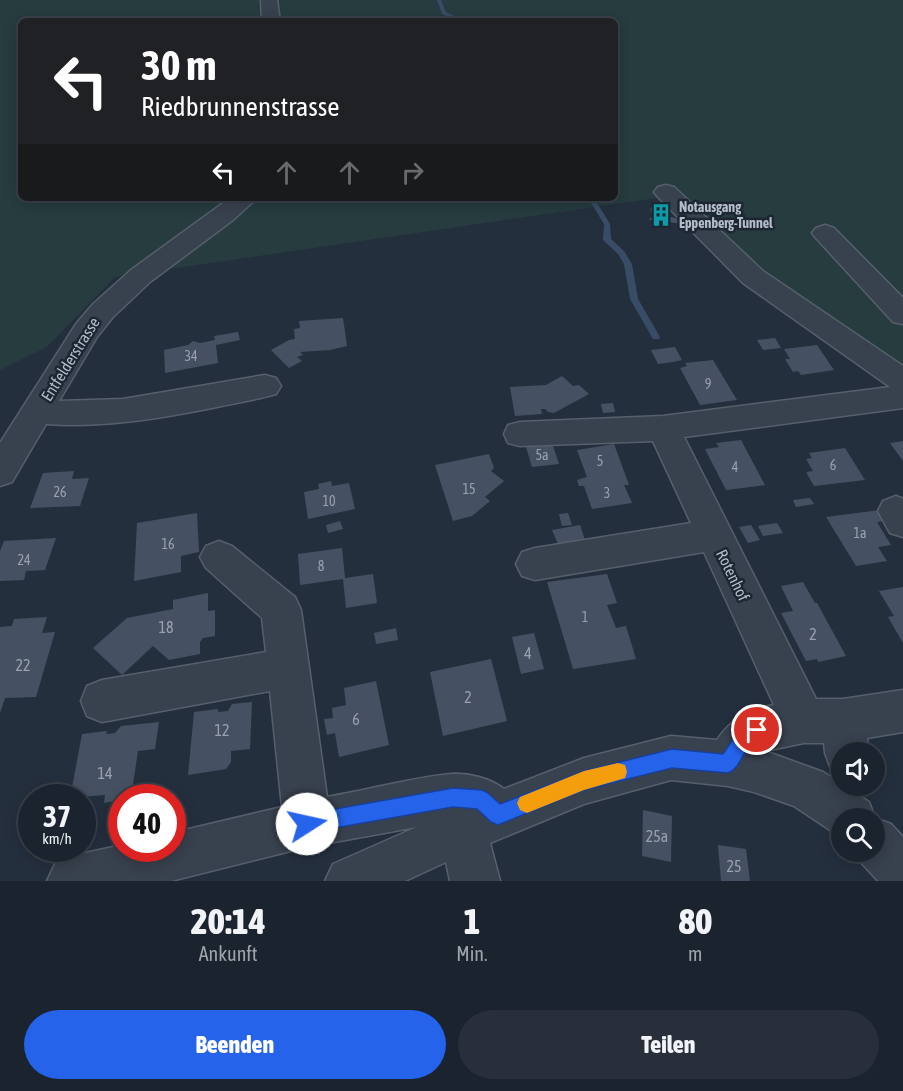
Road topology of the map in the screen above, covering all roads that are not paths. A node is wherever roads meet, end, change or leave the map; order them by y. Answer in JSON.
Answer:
{"nodes":[{"id":1,"x":269,"y":0,"type":"edge"},
{"id":2,"x":271,"y":18,"type":"edge"},
{"id":3,"x":666,"y":192,"type":"dead end"},
{"id":4,"x":241,"y":201,"type":"edge"},
{"id":5,"x":825,"y":233,"type":"dead end"},
{"id":6,"x":903,"y":315,"type":"edge"},
{"id":7,"x":903,"y":381,"type":"edge"},
{"id":8,"x":265,"y":386,"type":"dead end"},
{"id":9,"x":903,"y":397,"type":"edge"},
{"id":10,"x":38,"y":411,"type":"junction"},
{"id":11,"x":663,"y":428,"type":"junction"},
{"id":12,"x":520,"y":434,"type":"dead end"},
{"id":13,"x":0,"y":472,"type":"edge"},
{"id":14,"x":714,"y":535,"type":"junction"},
{"id":15,"x":219,"y":557,"type":"dead end"},
{"id":16,"x":535,"y":564,"type":"dead end"},
{"id":17,"x":289,"y":668,"type":"junction"},
{"id":18,"x":102,"y":701,"type":"dead end"},
{"id":19,"x":903,"y":711,"type":"edge"},
{"id":20,"x":832,"y":732,"type":"edge"},
{"id":21,"x":728,"y":764,"type":"junction"},
{"id":22,"x":836,"y":808,"type":"edge"},
{"id":23,"x":480,"y":823,"type":"junction"},
{"id":24,"x":307,"y":824,"type":"junction"},
{"id":25,"x":885,"y":853,"type":"edge"},
{"id":26,"x":903,"y":877,"type":"edge"},
{"id":27,"x":72,"y":881,"type":"edge"},
{"id":28,"x":350,"y":881,"type":"edge"},
{"id":29,"x":475,"y":881,"type":"edge"}],
"edges":[{"from":1,"to":2,"type":"street"},
{"from":3,"to":7,"type":"street"},
{"from":4,"to":10,"type":"street","name":"Entfelderstrasse"},
{"from":5,"to":6,"type":"street"},
{"from":8,"to":10,"type":"street"},
{"from":9,"to":11,"type":"street"},
{"from":10,"to":13,"type":"street","name":"Entfelderstrasse"},
{"from":11,"to":12,"type":"street"},
{"from":11,"to":14,"type":"street","name":"Rotenhof"},
{"from":14,"to":16,"type":"street"},
{"from":14,"to":20,"type":"street","name":"Rotenhof"},
{"from":15,"to":17,"type":"street"},
{"from":17,"to":18,"type":"street"},
{"from":17,"to":24,"type":"street"},
{"from":19,"to":20,"type":"street"},
{"from":20,"to":21,"type":"street"},
{"from":21,"to":22,"type":"street"},
{"from":21,"to":23,"type":"street"},
{"from":23,"to":24,"type":"street"},
{"from":23,"to":28,"type":"street"},
{"from":23,"to":29,"type":"street"},
{"from":24,"to":27,"type":"street"},
{"from":25,"to":26,"type":"street"}]}
